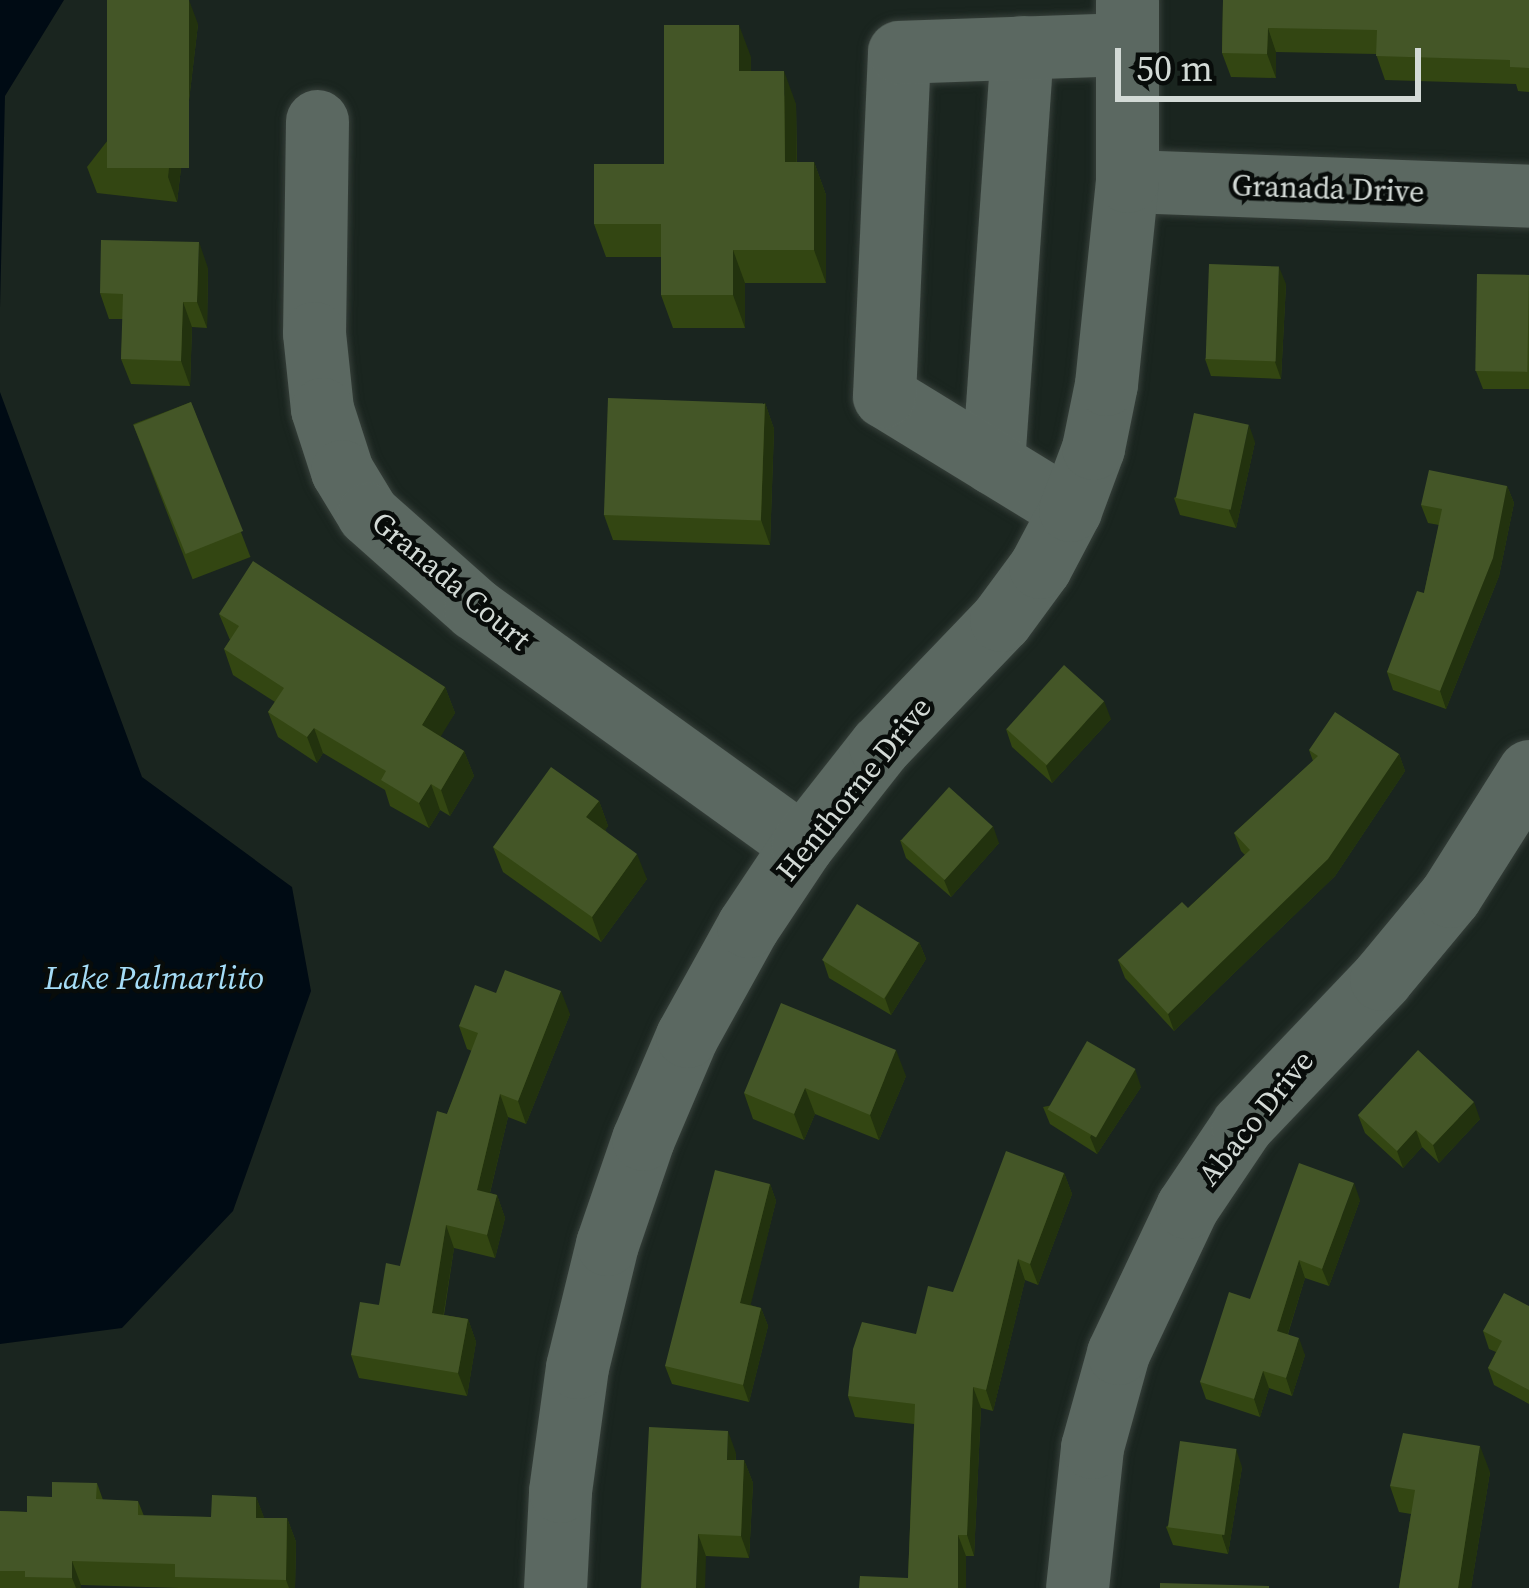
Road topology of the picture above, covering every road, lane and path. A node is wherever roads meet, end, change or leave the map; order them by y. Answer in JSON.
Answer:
{"nodes":[{"id":1,"x":1126,"y":22,"type":"edge"},
{"id":2,"x":1022,"y":47,"type":"junction"},
{"id":3,"x":317,"y":121,"type":"dead end"},
{"id":4,"x":1127,"y":181,"type":"junction"},
{"id":5,"x":1529,"y":196,"type":"edge"},
{"id":6,"x":993,"y":463,"type":"junction"},
{"id":7,"x":1070,"y":510,"type":"junction"},
{"id":8,"x":1529,"y":771,"type":"edge"},
{"id":9,"x":802,"y":845,"type":"junction"},
{"id":10,"x":555,"y":1588,"type":"edge"},
{"id":11,"x":1076,"y":1588,"type":"edge"}],
"edges":[{"from":1,"to":2,"type":"street"},
{"from":1,"to":4,"type":"street","name":"Henthorne Drive"},
{"from":2,"to":6,"type":"street"},
{"from":2,"to":6,"type":"street"},
{"from":3,"to":9,"type":"street","name":"Granada Court"},
{"from":4,"to":5,"type":"street","name":"Granada Drive"},
{"from":4,"to":7,"type":"street","name":"Henthorne Drive"},
{"from":6,"to":7,"type":"street"},
{"from":7,"to":9,"type":"street","name":"Henthorne Drive"},
{"from":8,"to":11,"type":"street","name":"Abaco Drive"},
{"from":9,"to":10,"type":"street","name":"Henthorne Drive"}]}
